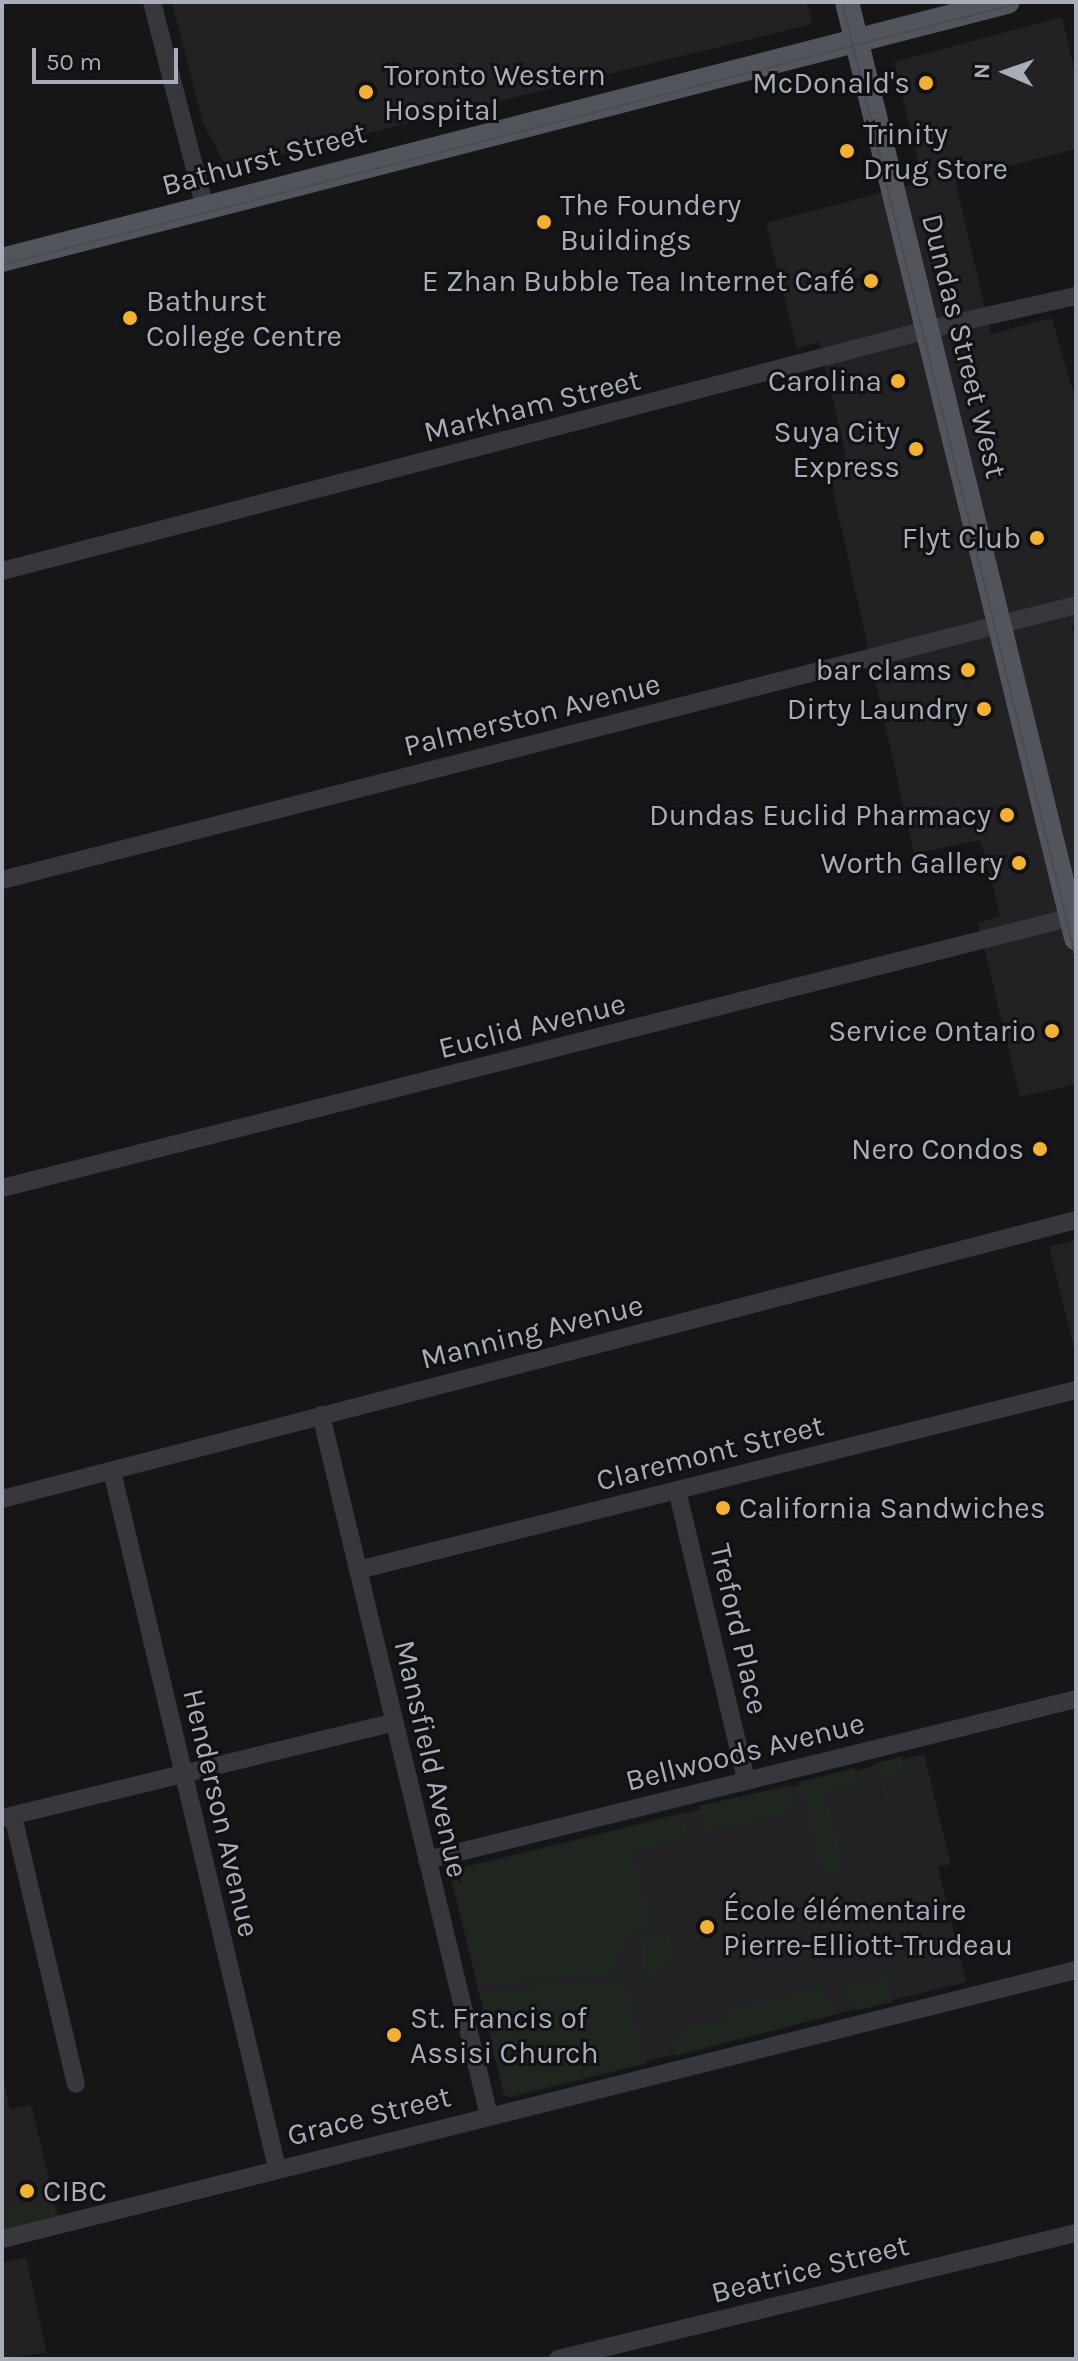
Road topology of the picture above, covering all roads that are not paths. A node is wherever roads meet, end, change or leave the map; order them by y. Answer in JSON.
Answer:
{"nodes":[{"id":1,"x":152,"y":2,"type":"edge"},
{"id":2,"x":847,"y":2,"type":"edge"},
{"id":3,"x":1007,"y":2,"type":"edge"},
{"id":4,"x":856,"y":39,"type":"junction"},
{"id":5,"x":205,"y":208,"type":"junction"},
{"id":6,"x":2,"y":260,"type":"edge"},
{"id":7,"x":1076,"y":296,"type":"edge"},
{"id":8,"x":928,"y":331,"type":"junction"},
{"id":9,"x":2,"y":571,"type":"edge"},
{"id":10,"x":1076,"y":605,"type":"edge"},
{"id":11,"x":999,"y":625,"type":"junction"},
{"id":12,"x":2,"y":880,"type":"edge"},
{"id":13,"x":1074,"y":924,"type":"edge"},
{"id":14,"x":2,"y":1188,"type":"edge"},
{"id":15,"x":1076,"y":1220,"type":"edge"},
{"id":16,"x":1076,"y":1390,"type":"edge"},
{"id":17,"x":321,"y":1415,"type":"junction"},
{"id":18,"x":112,"y":1471,"type":"junction"},
{"id":19,"x":677,"y":1490,"type":"junction"},
{"id":20,"x":2,"y":1499,"type":"edge"},
{"id":21,"x":358,"y":1570,"type":"junction"},
{"id":22,"x":1076,"y":1699,"type":"edge"},
{"id":23,"x":393,"y":1723,"type":"junction"},
{"id":24,"x":183,"y":1773,"type":"junction"},
{"id":25,"x":746,"y":1780,"type":"junction"},
{"id":26,"x":7,"y":1817,"type":"edge"},
{"id":27,"x":427,"y":1860,"type":"junction"},
{"id":28,"x":1076,"y":1970,"type":"edge"},
{"id":29,"x":76,"y":2084,"type":"dead end"},
{"id":30,"x":489,"y":2116,"type":"junction"},
{"id":31,"x":277,"y":2168,"type":"junction"},
{"id":32,"x":1076,"y":2233,"type":"edge"},
{"id":33,"x":2,"y":2239,"type":"edge"},
{"id":34,"x":558,"y":2359,"type":"edge"}],
"edges":[{"from":1,"to":5,"type":"street"},
{"from":2,"to":4,"type":"main road","name":"Dundas Street West"},
{"from":3,"to":4,"type":"main road","name":"Bathurst Street"},
{"from":4,"to":5,"type":"main road","name":"Bathurst Street"},
{"from":4,"to":8,"type":"main road","name":"Dundas Street West"},
{"from":5,"to":6,"type":"main road","name":"Bathurst Street"},
{"from":7,"to":8,"type":"street","name":"Markham Street"},
{"from":8,"to":9,"type":"street","name":"Markham Street"},
{"from":8,"to":11,"type":"main road","name":"Dundas Street West"},
{"from":10,"to":11,"type":"street","name":"Palmerston Avenue"},
{"from":11,"to":12,"type":"street","name":"Palmerston Avenue"},
{"from":11,"to":13,"type":"main road","name":"Dundas Street West"},
{"from":13,"to":14,"type":"street","name":"Euclid Avenue"},
{"from":15,"to":17,"type":"street","name":"Manning Avenue"},
{"from":16,"to":19,"type":"street","name":"Claremont Street"},
{"from":17,"to":18,"type":"street","name":"Manning Avenue"},
{"from":17,"to":21,"type":"street","name":"Mansfield Avenue"},
{"from":18,"to":20,"type":"street","name":"Manning Avenue"},
{"from":18,"to":24,"type":"street","name":"Henderson Avenue"},
{"from":19,"to":21,"type":"street","name":"Claremont Street"},
{"from":19,"to":25,"type":"street","name":"Treford Place"},
{"from":21,"to":23,"type":"street","name":"Mansfield Avenue"},
{"from":22,"to":25,"type":"street","name":"Bellwoods Avenue"},
{"from":23,"to":24,"type":"street"},
{"from":23,"to":27,"type":"street","name":"Mansfield Avenue"},
{"from":24,"to":26,"type":"street"},
{"from":24,"to":31,"type":"street","name":"Henderson Avenue"},
{"from":25,"to":27,"type":"street","name":"Bellwoods Avenue"},
{"from":26,"to":29,"type":"street"},
{"from":27,"to":30,"type":"street","name":"Mansfield Avenue"},
{"from":28,"to":30,"type":"street","name":"Grace Street"},
{"from":30,"to":31,"type":"street","name":"Grace Street"},
{"from":31,"to":33,"type":"street","name":"Grace Street"},
{"from":32,"to":34,"type":"street","name":"Beatrice Street"}]}
